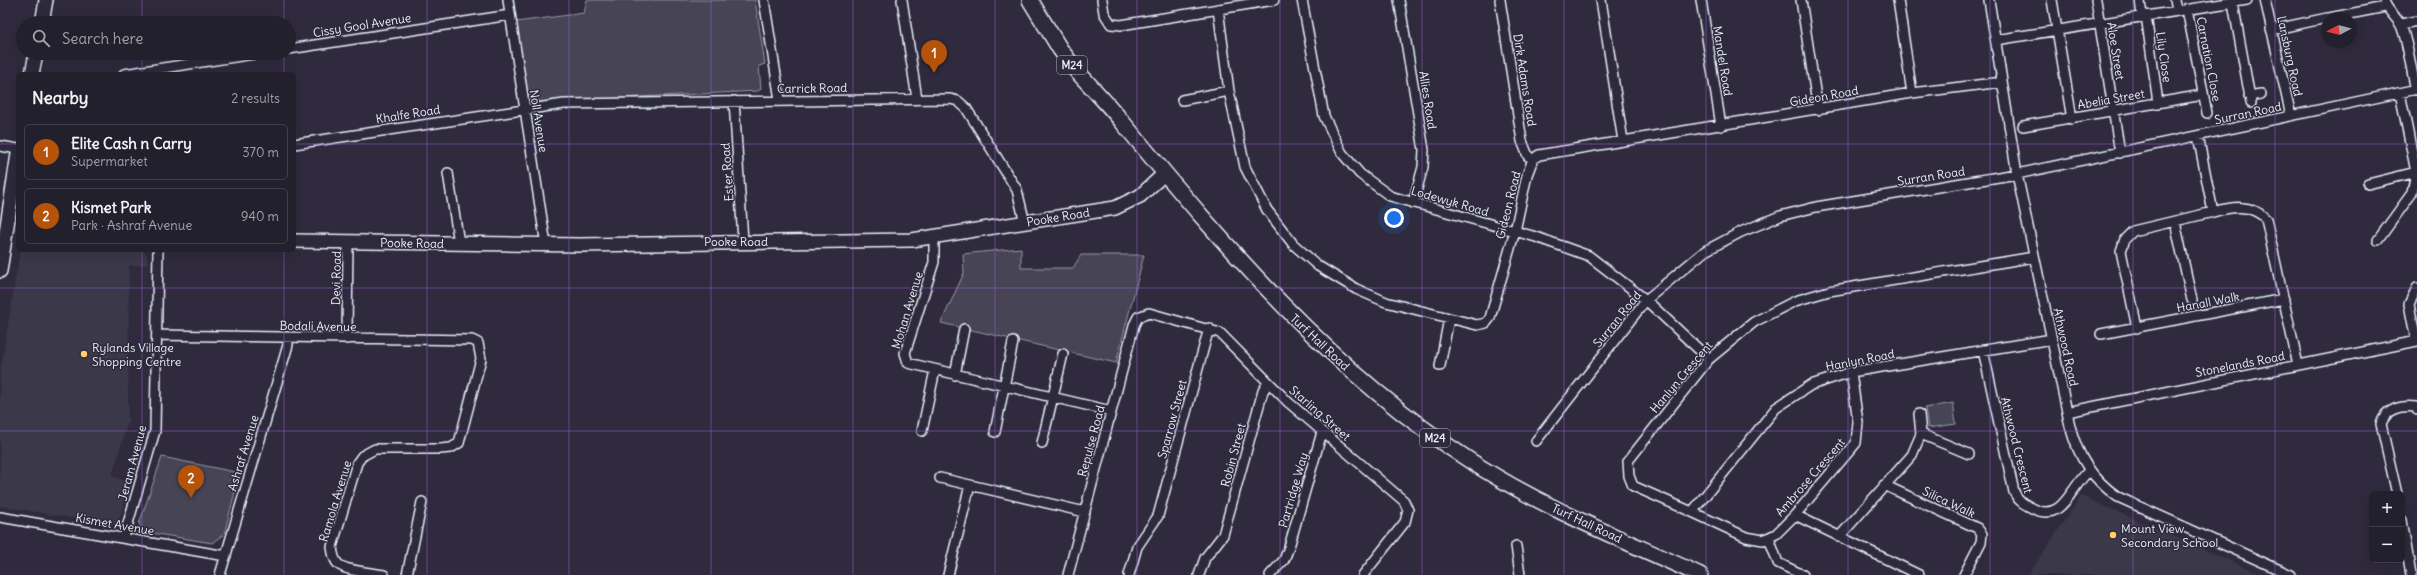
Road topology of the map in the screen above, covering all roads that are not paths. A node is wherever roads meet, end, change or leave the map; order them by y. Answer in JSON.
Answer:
{"nodes":[{"id":1,"x":46,"y":0,"type":"edge"},
{"id":2,"x":508,"y":0,"type":"edge"},
{"id":3,"x":764,"y":0,"type":"edge"},
{"id":4,"x":902,"y":0,"type":"edge"},
{"id":5,"x":1030,"y":0,"type":"edge"},
{"id":6,"x":1102,"y":0,"type":"edge"},
{"id":7,"x":1274,"y":0,"type":"edge"},
{"id":8,"x":1302,"y":0,"type":"edge"},
{"id":9,"x":1399,"y":0,"type":"edge"},
{"id":10,"x":1500,"y":0,"type":"edge"},
{"id":11,"x":1601,"y":0,"type":"edge"},
{"id":12,"x":1701,"y":0,"type":"edge"},
{"id":13,"x":1800,"y":0,"type":"edge"},
{"id":14,"x":1898,"y":0,"type":"edge"},
{"id":15,"x":1989,"y":0,"type":"edge"},
{"id":16,"x":2052,"y":0,"type":"edge"},
{"id":17,"x":2096,"y":0,"type":"edge"},
{"id":18,"x":2140,"y":0,"type":"edge"},
{"id":19,"x":2175,"y":0,"type":"edge"},
{"id":20,"x":2247,"y":0,"type":"edge"},
{"id":21,"x":2265,"y":0,"type":"edge"},
{"id":22,"x":2216,"y":3,"type":"edge"},
{"id":23,"x":2233,"y":3,"type":"junction"},
{"id":24,"x":2385,"y":3,"type":"edge"},
{"id":25,"x":1218,"y":9,"type":"junction"},
{"id":26,"x":2187,"y":9,"type":"junction"},
{"id":27,"x":2177,"y":11,"type":"junction"},
{"id":28,"x":2351,"y":12,"type":"edge"},
{"id":29,"x":510,"y":15,"type":"junction"},
{"id":30,"x":43,"y":16,"type":"edge"},
{"id":31,"x":2144,"y":16,"type":"junction"},
{"id":32,"x":2321,"y":19,"type":"edge"},
{"id":33,"x":2417,"y":21,"type":"edge"},
{"id":34,"x":2100,"y":22,"type":"junction"},
{"id":35,"x":2401,"y":24,"type":"junction"},
{"id":36,"x":2057,"y":30,"type":"junction"},
{"id":37,"x":2271,"y":30,"type":"junction"},
{"id":38,"x":1996,"y":40,"type":"junction"},
{"id":39,"x":296,"y":48,"type":"edge"},
{"id":40,"x":35,"y":60,"type":"edge"},
{"id":41,"x":215,"y":60,"type":"edge"},
{"id":42,"x":32,"y":72,"type":"edge"},
{"id":43,"x":137,"y":72,"type":"edge"},
{"id":44,"x":2002,"y":82,"type":"junction"},
{"id":45,"x":2416,"y":90,"type":"edge"},
{"id":46,"x":1229,"y":91,"type":"junction"},
{"id":47,"x":1912,"y":93,"type":"junction"},
{"id":48,"x":2400,"y":93,"type":"junction"},
{"id":49,"x":2261,"y":94,"type":"dead end"},
{"id":50,"x":2203,"y":95,"type":"junction"},
{"id":51,"x":917,"y":99,"type":"junction"},
{"id":52,"x":780,"y":100,"type":"junction"},
{"id":53,"x":1182,"y":100,"type":"dead end"},
{"id":54,"x":734,"y":101,"type":"junction"},
{"id":55,"x":2158,"y":103,"type":"junction"},
{"id":56,"x":525,"y":108,"type":"junction"},
{"id":57,"x":1818,"y":110,"type":"junction"},
{"id":58,"x":2114,"y":111,"type":"junction"},
{"id":59,"x":2207,"y":113,"type":"dead end"},
{"id":60,"x":2291,"y":116,"type":"junction"},
{"id":61,"x":2072,"y":119,"type":"junction"},
{"id":62,"x":1721,"y":126,"type":"junction"},
{"id":63,"x":2023,"y":126,"type":"dead end"},
{"id":64,"x":2198,"y":136,"type":"junction"},
{"id":65,"x":1623,"y":141,"type":"junction"},
{"id":66,"x":296,"y":144,"type":"edge"},
{"id":67,"x":0,"y":146,"type":"edge"},
{"id":68,"x":16,"y":149,"type":"edge"},
{"id":69,"x":2120,"y":153,"type":"junction"},
{"id":70,"x":1533,"y":159,"type":"junction"},
{"id":71,"x":16,"y":170,"type":"edge"},
{"id":72,"x":2416,"y":172,"type":"junction"},
{"id":73,"x":448,"y":173,"type":"dead end"},
{"id":74,"x":1164,"y":174,"type":"junction"},
{"id":75,"x":2017,"y":174,"type":"junction"},
{"id":76,"x":2368,"y":184,"type":"dead end"},
{"id":77,"x":1413,"y":203,"type":"junction"},
{"id":78,"x":2213,"y":212,"type":"junction"},
{"id":79,"x":2175,"y":222,"type":"junction"},
{"id":80,"x":1025,"y":223,"type":"junction"},
{"id":81,"x":1515,"y":231,"type":"junction"},
{"id":82,"x":8,"y":233,"type":"edge"},
{"id":83,"x":934,"y":238,"type":"junction"},
{"id":84,"x":2378,"y":240,"type":"dead end"},
{"id":85,"x":296,"y":241,"type":"edge"},
{"id":86,"x":743,"y":241,"type":"junction"},
{"id":87,"x":348,"y":242,"type":"junction"},
{"id":88,"x":459,"y":243,"type":"junction"},
{"id":89,"x":546,"y":245,"type":"junction"},
{"id":90,"x":158,"y":252,"type":"edge"},
{"id":91,"x":2034,"y":257,"type":"junction"},
{"id":92,"x":0,"y":271,"type":"edge"},
{"id":93,"x":2417,"y":288,"type":"edge"},
{"id":94,"x":2284,"y":299,"type":"junction"},
{"id":95,"x":1646,"y":300,"type":"junction"},
{"id":96,"x":2192,"y":300,"type":"dead end"},
{"id":97,"x":1141,"y":315,"type":"joint"},
{"id":98,"x":1449,"y":318,"type":"junction"},
{"id":99,"x":1209,"y":328,"type":"junction"},
{"id":100,"x":2138,"y":328,"type":"junction"},
{"id":101,"x":964,"y":329,"type":"dead end"},
{"id":102,"x":2101,"y":334,"type":"dead end"},
{"id":103,"x":157,"y":335,"type":"junction"},
{"id":104,"x":288,"y":338,"type":"junction"},
{"id":105,"x":347,"y":339,"type":"junction"},
{"id":106,"x":2052,"y":339,"type":"junction"},
{"id":107,"x":2416,"y":341,"type":"edge"},
{"id":108,"x":1013,"y":342,"type":"dead end"},
{"id":109,"x":478,"y":343,"type":"joint"},
{"id":110,"x":1983,"y":350,"type":"junction"},
{"id":111,"x":1063,"y":354,"type":"dead end"},
{"id":112,"x":1709,"y":359,"type":"junction"},
{"id":113,"x":1440,"y":366,"type":"dead end"},
{"id":114,"x":2298,"y":366,"type":"junction"},
{"id":115,"x":935,"y":370,"type":"junction"},
{"id":116,"x":1851,"y":372,"type":"junction"},
{"id":117,"x":955,"y":375,"type":"junction"},
{"id":118,"x":1268,"y":383,"type":"junction"},
{"id":119,"x":1004,"y":386,"type":"junction"},
{"id":120,"x":1053,"y":397,"type":"junction"},
{"id":121,"x":2417,"y":410,"type":"edge"},
{"id":122,"x":1111,"y":411,"type":"junction"},
{"id":123,"x":2067,"y":412,"type":"junction"},
{"id":124,"x":1918,"y":414,"type":"dead end"},
{"id":125,"x":922,"y":431,"type":"dead end"},
{"id":126,"x":995,"y":432,"type":"dead end"},
{"id":127,"x":1322,"y":432,"type":"junction"},
{"id":128,"x":1921,"y":434,"type":"junction"},
{"id":129,"x":1536,"y":441,"type":"dead end"},
{"id":130,"x":1042,"y":443,"type":"dead end"},
{"id":131,"x":1969,"y":454,"type":"dead end"},
{"id":132,"x":2089,"y":471,"type":"junction"},
{"id":133,"x":940,"y":478,"type":"dead end"},
{"id":134,"x":970,"y":485,"type":"junction"},
{"id":135,"x":1884,"y":485,"type":"junction"},
{"id":136,"x":2396,"y":491,"type":"edge"},
{"id":137,"x":422,"y":502,"type":"dead end"},
{"id":138,"x":1085,"y":512,"type":"junction"},
{"id":139,"x":1692,"y":512,"type":"junction"},
{"id":140,"x":1795,"y":515,"type":"junction"},
{"id":141,"x":0,"y":517,"type":"edge"},
{"id":142,"x":2403,"y":527,"type":"edge"},
{"id":143,"x":124,"y":537,"type":"junction"},
{"id":144,"x":1839,"y":537,"type":"junction"},
{"id":145,"x":1769,"y":538,"type":"junction"},
{"id":146,"x":1516,"y":546,"type":"dead end"},
{"id":147,"x":226,"y":556,"type":"junction"},
{"id":148,"x":220,"y":575,"type":"edge"},
{"id":149,"x":384,"y":575,"type":"edge"},
{"id":150,"x":407,"y":575,"type":"edge"},
{"id":151,"x":948,"y":575,"type":"edge"},
{"id":152,"x":1068,"y":575,"type":"edge"},
{"id":153,"x":1129,"y":575,"type":"edge"},
{"id":154,"x":1199,"y":575,"type":"edge"},
{"id":155,"x":1270,"y":575,"type":"edge"},
{"id":156,"x":1363,"y":575,"type":"edge"},
{"id":157,"x":1520,"y":575,"type":"edge"},
{"id":158,"x":1700,"y":575,"type":"edge"},
{"id":159,"x":1802,"y":575,"type":"edge"},
{"id":160,"x":1919,"y":575,"type":"edge"},
{"id":161,"x":1964,"y":575,"type":"edge"},
{"id":162,"x":2291,"y":575,"type":"edge"},
{"id":163,"x":2411,"y":575,"type":"edge"}],
"edges":[{"from":1,"to":30,"type":"street"},
{"from":2,"to":29,"type":"street","name":"Noll Avenue"},
{"from":3,"to":52,"type":"street"},
{"from":4,"to":51,"type":"street"},
{"from":5,"to":74,"type":"main road","name":"Turf Hall Road","number":"M24"},
{"from":6,"to":25,"type":"street"},
{"from":7,"to":25,"type":"street"},
{"from":8,"to":77,"type":"street","name":"Lodewyk Road"},
{"from":9,"to":77,"type":"street","name":"Allies Road"},
{"from":10,"to":70,"type":"street","name":"Dirk Adams Road"},
{"from":11,"to":65,"type":"street"},
{"from":12,"to":62,"type":"street","name":"Mandel Road"},
{"from":13,"to":57,"type":"street"},
{"from":14,"to":47,"type":"street"},
{"from":15,"to":38,"type":"street","name":"Athwood Road"},
{"from":16,"to":36,"type":"street"},
{"from":17,"to":34,"type":"street","name":"Aloe Street"},
{"from":18,"to":31,"type":"street","name":"Lily Close"},
{"from":19,"to":27,"type":"street"},
{"from":20,"to":23,"type":"street"},
{"from":21,"to":37,"type":"street","name":"Lansburg Road"},
{"from":22,"to":23,"type":"street"},
{"from":22,"to":26,"type":"street"},
{"from":23,"to":49,"type":"street"},
{"from":24,"to":28,"type":"street"},
{"from":24,"to":35,"type":"street"},
{"from":25,"to":46,"type":"street","name":"Gideon Road"},
{"from":26,"to":27,"type":"street"},
{"from":26,"to":50,"type":"street","name":"Carnation Close"},
{"from":27,"to":31,"type":"street"},
{"from":29,"to":39,"type":"street","name":"Cissy Gool Avenue"},
{"from":29,"to":56,"type":"street","name":"Noll Avenue"},
{"from":31,"to":34,"type":"street"},
{"from":31,"to":55,"type":"street","name":"Lily Close"},
{"from":32,"to":37,"type":"street"},
{"from":33,"to":35,"type":"street"},
{"from":34,"to":36,"type":"street"},
{"from":34,"to":58,"type":"street","name":"Aloe Street"},
{"from":35,"to":45,"type":"street"},
{"from":36,"to":38,"type":"street"},
{"from":36,"to":61,"type":"street"},
{"from":37,"to":60,"type":"street","name":"Lansburg Road"},
{"from":38,"to":44,"type":"street","name":"Athwood Road"},
{"from":40,"to":42,"type":"street"},
{"from":41,"to":43,"type":"street"},
{"from":44,"to":47,"type":"street","name":"Gideon Road"},
{"from":44,"to":75,"type":"street","name":"Athwood Road"},
{"from":45,"to":48,"type":"street","name":"Surran Road"},
{"from":46,"to":53,"type":"street"},
{"from":46,"to":98,"type":"street","name":"Gideon Road"},
{"from":47,"to":57,"type":"street","name":"Gideon Road"},
{"from":48,"to":60,"type":"street","name":"Surran Road"},
{"from":48,"to":72,"type":"street"},
{"from":50,"to":55,"type":"street","name":"Abelia Street"},
{"from":50,"to":59,"type":"street","name":"Carnation Close"},
{"from":51,"to":52,"type":"street","name":"Carrick Road"},
{"from":51,"to":80,"type":"street","name":"Carrick Road"},
{"from":52,"to":54,"type":"street","name":"Carrick Road"},
{"from":54,"to":56,"type":"street","name":"Carrick Road"},
{"from":54,"to":86,"type":"street","name":"Ester Road"},
{"from":55,"to":58,"type":"street","name":"Abelia Street"},
{"from":56,"to":66,"type":"street","name":"Khalfe Road"},
{"from":56,"to":89,"type":"street","name":"Noll Avenue"},
{"from":57,"to":62,"type":"street","name":"Gideon Road"},
{"from":58,"to":61,"type":"street","name":"Abelia Street"},
{"from":58,"to":69,"type":"street","name":"Aloe Street"},
{"from":60,"to":64,"type":"street","name":"Surran Road"},
{"from":61,"to":63,"type":"street","name":"Abelia Street"},
{"from":62,"to":65,"type":"street","name":"Gideon Road"},
{"from":64,"to":69,"type":"street","name":"Surran Road"},
{"from":64,"to":78,"type":"street"},
{"from":65,"to":70,"type":"street","name":"Gideon Road"},
{"from":67,"to":68,"type":"street"},
{"from":69,"to":75,"type":"street","name":"Surran Road"},
{"from":70,"to":81,"type":"street","name":"Gideon Road"},
{"from":71,"to":82,"type":"street"},
{"from":72,"to":76,"type":"street"},
{"from":72,"to":84,"type":"street"},
{"from":73,"to":88,"type":"street"},
{"from":74,"to":80,"type":"street","name":"Pooke Road"},
{"from":74,"to":158,"type":"main road","name":"Turf Hall Road","number":"M24"},
{"from":75,"to":91,"type":"street","name":"Athwood Road"},
{"from":75,"to":95,"type":"street","name":"Surran Road"},
{"from":77,"to":81,"type":"street","name":"Lodewyk Road"},
{"from":78,"to":79,"type":"street"},
{"from":78,"to":94,"type":"street"},
{"from":79,"to":96,"type":"street","name":"Hanall Walk"},
{"from":79,"to":100,"type":"street"},
{"from":80,"to":83,"type":"street","name":"Pooke Road"},
{"from":81,"to":95,"type":"street","name":"Lodewyk Road"},
{"from":81,"to":98,"type":"street","name":"Gideon Road"},
{"from":82,"to":92,"type":"street"},
{"from":83,"to":86,"type":"street","name":"Pooke Road"},
{"from":83,"to":115,"type":"street","name":"Mohan Avenue"},
{"from":85,"to":87,"type":"street","name":"Pooke Road"},
{"from":86,"to":89,"type":"street","name":"Pooke Road"},
{"from":87,"to":88,"type":"street","name":"Pooke Road"},
{"from":87,"to":105,"type":"street","name":"Devi Road"},
{"from":88,"to":89,"type":"street","name":"Pooke Road"},
{"from":90,"to":103,"type":"street","name":"Jeram Avenue"},
{"from":91,"to":106,"type":"street","name":"Athwood Road"},
{"from":91,"to":112,"type":"street","name":"Hanlyn Crescent"},
{"from":93,"to":107,"type":"street"},
{"from":94,"to":100,"type":"street","name":"Hanall Walk"},
{"from":94,"to":114,"type":"street"},
{"from":95,"to":112,"type":"street","name":"Lodewyk Road"},
{"from":95,"to":129,"type":"street","name":"Surran Road"},
{"from":97,"to":99,"type":"street","name":"Starling Street"},
{"from":97,"to":122,"type":"street","name":"Repulse Road"},
{"from":98,"to":113,"type":"street"},
{"from":99,"to":118,"type":"street","name":"Starling Street"},
{"from":99,"to":153,"type":"street","name":"Sparrow Street"},
{"from":100,"to":102,"type":"street","name":"Hanall Walk"},
{"from":101,"to":117,"type":"street"},
{"from":103,"to":104,"type":"street","name":"Bodali Avenue"},
{"from":103,"to":143,"type":"street","name":"Jeram Avenue"},
{"from":104,"to":105,"type":"street","name":"Bodali Avenue"},
{"from":104,"to":147,"type":"street","name":"Ashraf Avenue"},
{"from":105,"to":109,"type":"street","name":"Bodali Avenue"},
{"from":106,"to":110,"type":"street","name":"Hanlyn Road"},
{"from":106,"to":123,"type":"street","name":"Athwood Road"},
{"from":107,"to":114,"type":"street","name":"Stonelands Road"},
{"from":108,"to":119,"type":"street"},
{"from":109,"to":149,"type":"street","name":"Ramola Avenue"},
{"from":110,"to":116,"type":"street","name":"Hanlyn Road"},
{"from":110,"to":132,"type":"street","name":"Athwood Crescent"},
{"from":111,"to":120,"type":"street"},
{"from":112,"to":139,"type":"street","name":"Hanlyn Crescent"},
{"from":114,"to":123,"type":"street","name":"Stonelands Road"},
{"from":115,"to":117,"type":"street","name":"Mohan Avenue"},
{"from":115,"to":125,"type":"street"},
{"from":116,"to":139,"type":"street","name":"Hanlyn Road"},
{"from":116,"to":140,"type":"street","name":"Ambrose Crescent"},
{"from":117,"to":119,"type":"street","name":"Mohan Avenue"},
{"from":118,"to":127,"type":"street","name":"Starling Street"},
{"from":118,"to":154,"type":"street","name":"Robin Street"},
{"from":119,"to":120,"type":"street","name":"Mohan Avenue"},
{"from":119,"to":126,"type":"street"},
{"from":120,"to":122,"type":"street","name":"Mohan Avenue"},
{"from":120,"to":130,"type":"street"},
{"from":121,"to":136,"type":"street"},
{"from":122,"to":138,"type":"street","name":"Repulse Road"},
{"from":123,"to":132,"type":"street","name":"Athwood Road"},
{"from":124,"to":128,"type":"street"},
{"from":127,"to":155,"type":"street","name":"Partridge Way"},
{"from":127,"to":156,"type":"street","name":"Starling Street"},
{"from":128,"to":131,"type":"street"},
{"from":128,"to":135,"type":"street"},
{"from":132,"to":162,"type":"street","name":"Athwood Road"},
{"from":133,"to":134,"type":"street"},
{"from":134,"to":138,"type":"street"},
{"from":134,"to":151,"type":"street"},
{"from":135,"to":144,"type":"street"},
{"from":135,"to":161,"type":"street","name":"Silica Walk"},
{"from":137,"to":150,"type":"street"},
{"from":138,"to":152,"type":"street","name":"Repulse Road"},
{"from":139,"to":145,"type":"street"},
{"from":140,"to":144,"type":"street"},
{"from":140,"to":145,"type":"street","name":"Ambrose Crescent"},
{"from":141,"to":143,"type":"street","name":"Kismet Avenue"},
{"from":142,"to":163,"type":"street"},
{"from":143,"to":147,"type":"street","name":"Kismet Avenue"},
{"from":144,"to":160,"type":"street"},
{"from":145,"to":159,"type":"street"},
{"from":146,"to":157,"type":"street"},
{"from":147,"to":148,"type":"street","name":"Ashraf Avenue"}]}
